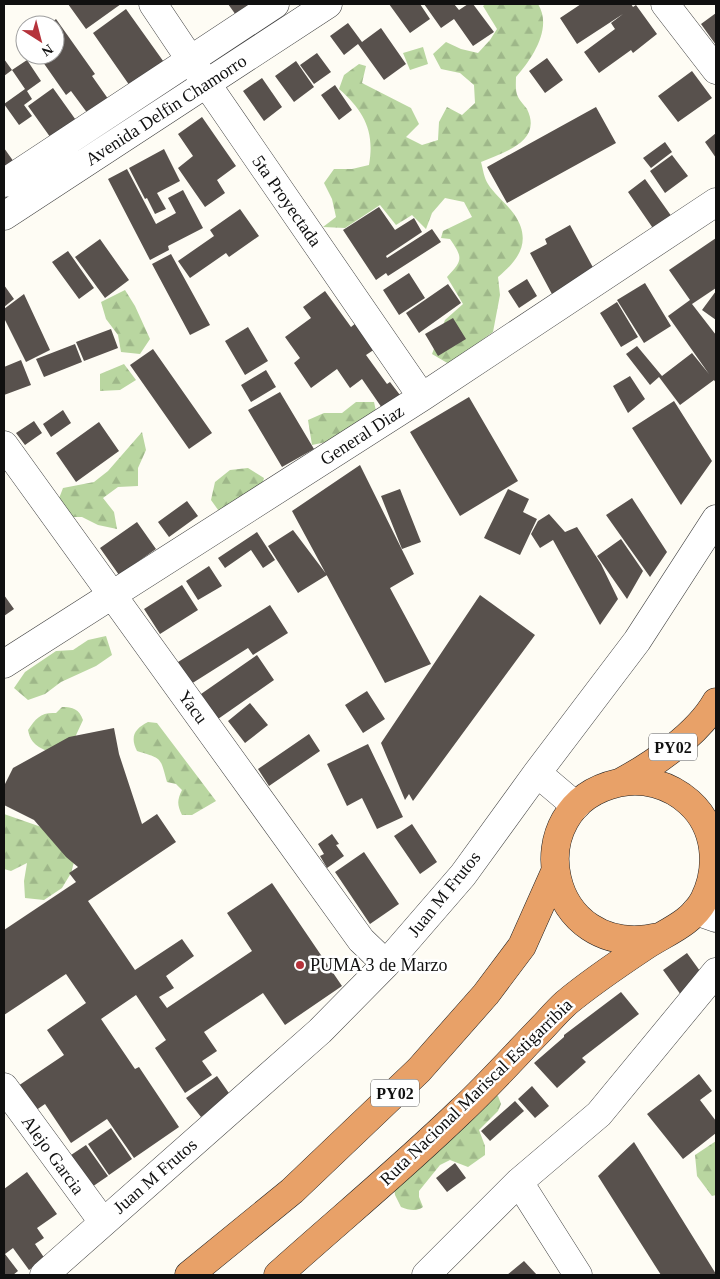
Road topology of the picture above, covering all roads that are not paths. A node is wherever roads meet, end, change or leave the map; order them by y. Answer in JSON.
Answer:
{"nodes":[{"id":1,"x":153,"y":4,"type":"edge"},
{"id":2,"x":275,"y":4,"type":"edge"},
{"id":3,"x":328,"y":4,"type":"edge"},
{"id":4,"x":665,"y":4,"type":"edge"},
{"id":5,"x":190,"y":59,"type":"junction"},
{"id":6,"x":716,"y":70,"type":"edge"},
{"id":7,"x":206,"y":84,"type":"junction"},
{"id":8,"x":4,"y":182,"type":"edge"},
{"id":9,"x":716,"y":202,"type":"edge"},
{"id":10,"x":4,"y":216,"type":"edge"},
{"id":11,"x":422,"y":396,"type":"junction"},
{"id":12,"x":4,"y":445,"type":"edge"},
{"id":13,"x":716,"y":520,"type":"edge"},
{"id":14,"x":112,"y":595,"type":"junction"},
{"id":15,"x":4,"y":664,"type":"edge"},
{"id":16,"x":716,"y":702,"type":"edge"},
{"id":17,"x":536,"y":772,"type":"junction"},
{"id":18,"x":621,"y":782,"type":"junction"},
{"id":19,"x":576,"y":806,"type":"junction"},
{"id":20,"x":715,"y":847,"type":"edge"},
{"id":21,"x":555,"y":872,"type":"junction"},
{"id":22,"x":706,"y":915,"type":"edge"},
{"id":23,"x":659,"y":937,"type":"junction"},
{"id":24,"x":386,"y":964,"type":"junction"},
{"id":25,"x":716,"y":972,"type":"edge"},
{"id":26,"x":4,"y":1087,"type":"edge"},
{"id":27,"x":519,"y":1182,"type":"junction"},
{"id":28,"x":103,"y":1222,"type":"junction"},
{"id":29,"x":44,"y":1275,"type":"edge"},
{"id":30,"x":190,"y":1275,"type":"edge"},
{"id":31,"x":278,"y":1275,"type":"edge"},
{"id":32,"x":426,"y":1275,"type":"edge"},
{"id":33,"x":578,"y":1275,"type":"edge"}],
"edges":[{"from":1,"to":5,"type":"street","name":"5ta Proyectada"},
{"from":2,"to":5,"type":"street","name":"Avenida Delfin Chamorro"},
{"from":3,"to":7,"type":"street","name":"Avenida Delfin Chamorro"},
{"from":4,"to":6,"type":"street"},
{"from":5,"to":7,"type":"street","name":"5ta Proyectada"},
{"from":5,"to":8,"type":"street","name":"Avenida Delfin Chamorro"},
{"from":7,"to":10,"type":"street","name":"Avenida Delfin Chamorro"},
{"from":7,"to":11,"type":"street","name":"5ta Proyectada"},
{"from":9,"to":11,"type":"street","name":"General Diaz"},
{"from":11,"to":14,"type":"street","name":"General Diaz"},
{"from":12,"to":14,"type":"street","name":"Yacu"},
{"from":13,"to":17,"type":"street","name":"Juan M Frutos"},
{"from":14,"to":15,"type":"street","name":"General Diaz"},
{"from":14,"to":24,"type":"street","name":"Yacu"},
{"from":16,"to":18,"type":"highway","number":"PY02"},
{"from":17,"to":19,"type":"street"},
{"from":17,"to":24,"type":"street","name":"Juan M Frutos"},
{"from":18,"to":19,"type":"highway","number":"PY02"},
{"from":18,"to":20,"type":"highway","number":"PY02"},
{"from":19,"to":21,"type":"highway","number":"PY02"},
{"from":20,"to":22,"type":"highway","number":"PY02"},
{"from":21,"to":23,"type":"highway","number":"PY02"},
{"from":21,"to":30,"type":"highway","number":"PY02"},
{"from":22,"to":23,"type":"highway","number":"PY02"},
{"from":23,"to":31,"type":"highway","name":"Ruta Nacional Mariscal Estigarribia","number":"PY02"},
{"from":24,"to":28,"type":"street","name":"Juan M Frutos"},
{"from":25,"to":27,"type":"street"},
{"from":26,"to":28,"type":"street","name":"Alejo Garcia"},
{"from":27,"to":32,"type":"street"},
{"from":27,"to":33,"type":"street"},
{"from":28,"to":29,"type":"street","name":"Juan M Frutos"}]}
